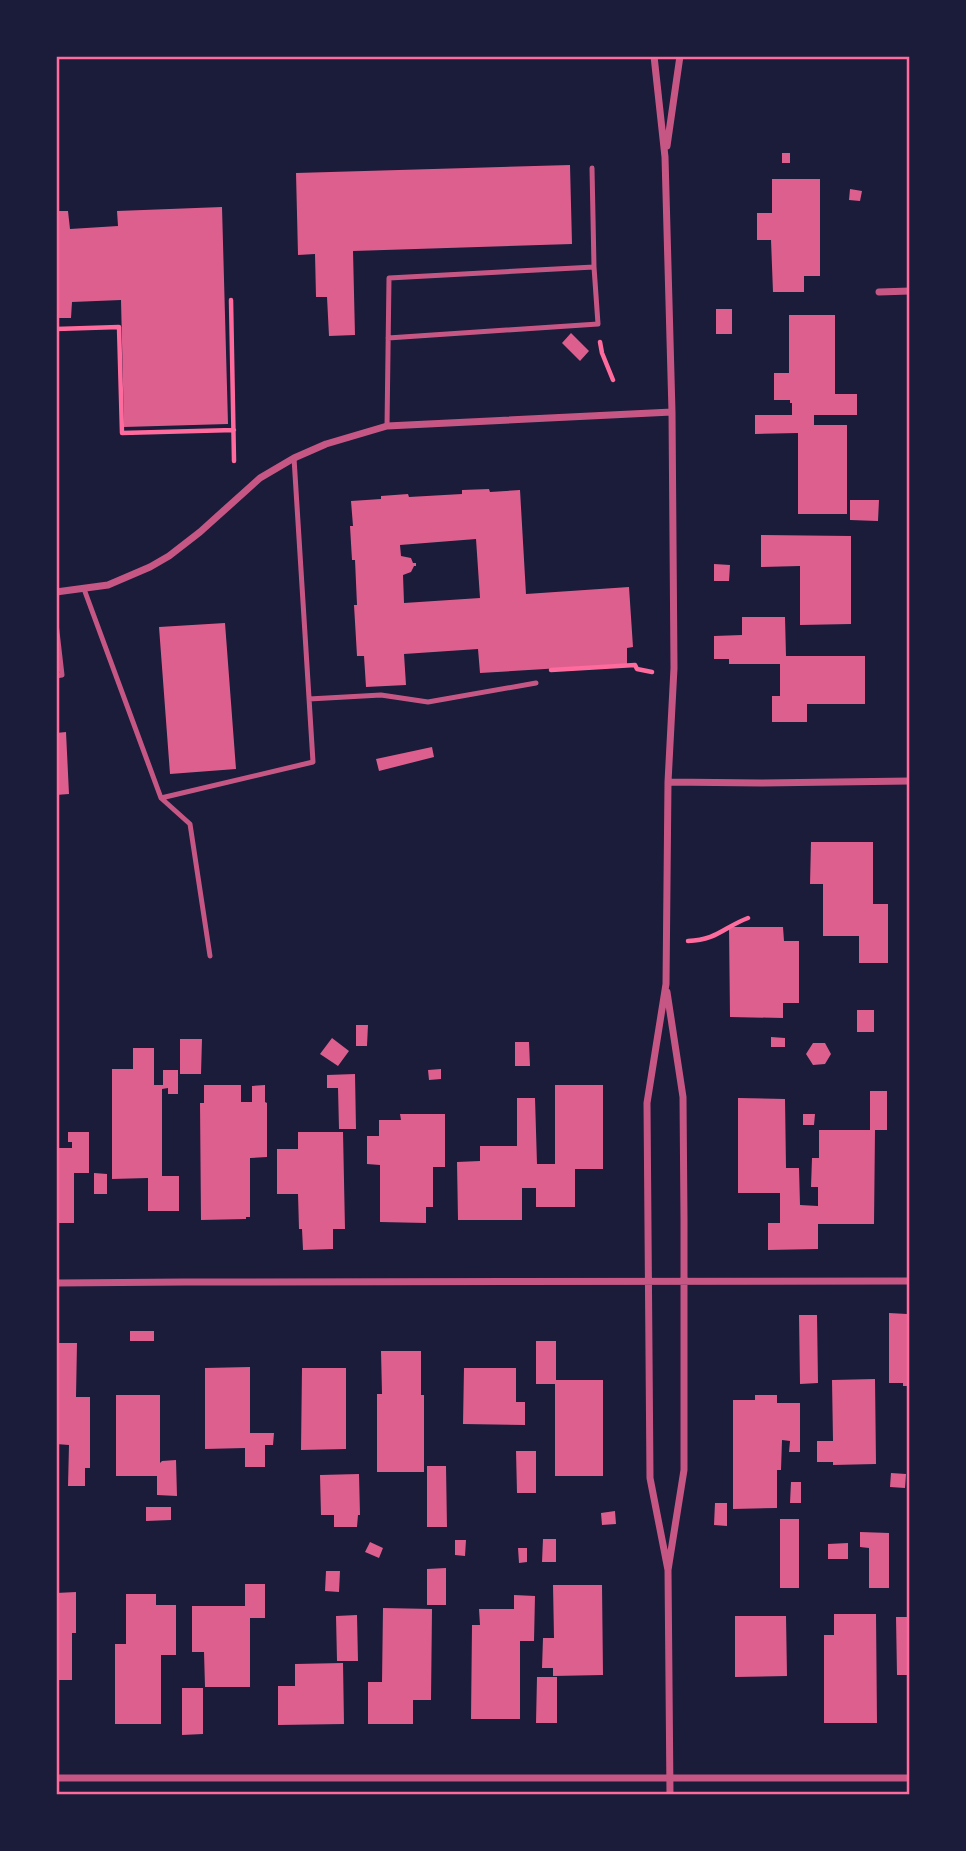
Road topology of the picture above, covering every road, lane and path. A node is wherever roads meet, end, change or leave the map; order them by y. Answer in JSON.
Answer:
{"nodes":[{"id":1,"x":654,"y":56,"type":"edge"},
{"id":2,"x":680,"y":56,"type":"edge"},
{"id":3,"x":665,"y":157,"type":"junction"},
{"id":4,"x":592,"y":168,"type":"dead end"},
{"id":5,"x":594,"y":267,"type":"junction"},
{"id":6,"x":910,"y":291,"type":"edge"},
{"id":7,"x":879,"y":292,"type":"dead end"},
{"id":8,"x":231,"y":300,"type":"dead end"},
{"id":9,"x":598,"y":324,"type":"junction"},
{"id":10,"x":56,"y":329,"type":"edge"},
{"id":11,"x":388,"y":338,"type":"junction"},
{"id":12,"x":613,"y":380,"type":"dead end"},
{"id":13,"x":672,"y":412,"type":"junction"},
{"id":14,"x":387,"y":426,"type":"junction"},
{"id":15,"x":234,"y":430,"type":"junction"},
{"id":16,"x":294,"y":458,"type":"junction"},
{"id":17,"x":234,"y":461,"type":"dead end"},
{"id":18,"x":84,"y":589,"type":"junction"},
{"id":19,"x":56,"y":592,"type":"edge"},
{"id":20,"x":56,"y":622,"type":"edge"},
{"id":21,"x":652,"y":672,"type":"dead end"},
{"id":22,"x":56,"y":676,"type":"edge"},
{"id":23,"x":536,"y":683,"type":"joint"},
{"id":24,"x":309,"y":699,"type":"junction"},
{"id":25,"x":910,"y":781,"type":"edge"},
{"id":26,"x":668,"y":782,"type":"junction"},
{"id":27,"x":161,"y":798,"type":"junction"},
{"id":28,"x":748,"y":918,"type":"dead end"},
{"id":29,"x":666,"y":942,"type":"junction"},
{"id":30,"x":209,"y":956,"type":"dead end"},
{"id":31,"x":666,"y":984,"type":"junction"},
{"id":32,"x":649,"y":1282,"type":"junction"},
{"id":33,"x":684,"y":1282,"type":"junction"},
{"id":34,"x":910,"y":1282,"type":"edge"},
{"id":35,"x":56,"y":1283,"type":"edge"},
{"id":36,"x":668,"y":1570,"type":"junction"},
{"id":37,"x":56,"y":1778,"type":"edge"},
{"id":38,"x":670,"y":1778,"type":"junction"},
{"id":39,"x":910,"y":1778,"type":"edge"},
{"id":40,"x":670,"y":1795,"type":"edge"}],
"edges":[{"from":1,"to":3,"type":"street"},
{"from":2,"to":3,"type":"street"},
{"from":3,"to":13,"type":"street"},
{"from":4,"to":5,"type":"lane"},
{"from":5,"to":9,"type":"lane"},
{"from":5,"to":11,"type":"lane"},
{"from":6,"to":7,"type":"street"},
{"from":8,"to":15,"type":"path"},
{"from":9,"to":11,"type":"lane"},
{"from":9,"to":12,"type":"path"},
{"from":10,"to":15,"type":"path"},
{"from":11,"to":14,"type":"lane"},
{"from":13,"to":14,"type":"street"},
{"from":13,"to":26,"type":"street"},
{"from":14,"to":16,"type":"street"},
{"from":15,"to":17,"type":"path"},
{"from":16,"to":18,"type":"street"},
{"from":16,"to":24,"type":"lane"},
{"from":18,"to":19,"type":"street"},
{"from":18,"to":27,"type":"lane"},
{"from":20,"to":22,"type":"lane"},
{"from":21,"to":23,"type":"path"},
{"from":23,"to":24,"type":"lane"},
{"from":24,"to":27,"type":"lane"},
{"from":25,"to":26,"type":"street"},
{"from":26,"to":29,"type":"street"},
{"from":27,"to":30,"type":"lane"},
{"from":28,"to":29,"type":"path"},
{"from":29,"to":31,"type":"street"},
{"from":31,"to":32,"type":"street"},
{"from":31,"to":33,"type":"street"},
{"from":32,"to":33,"type":"street"},
{"from":32,"to":35,"type":"street"},
{"from":32,"to":36,"type":"street"},
{"from":33,"to":34,"type":"street"},
{"from":33,"to":36,"type":"street"},
{"from":36,"to":38,"type":"street"},
{"from":37,"to":38,"type":"street"},
{"from":38,"to":39,"type":"street"},
{"from":38,"to":40,"type":"street"}]}
